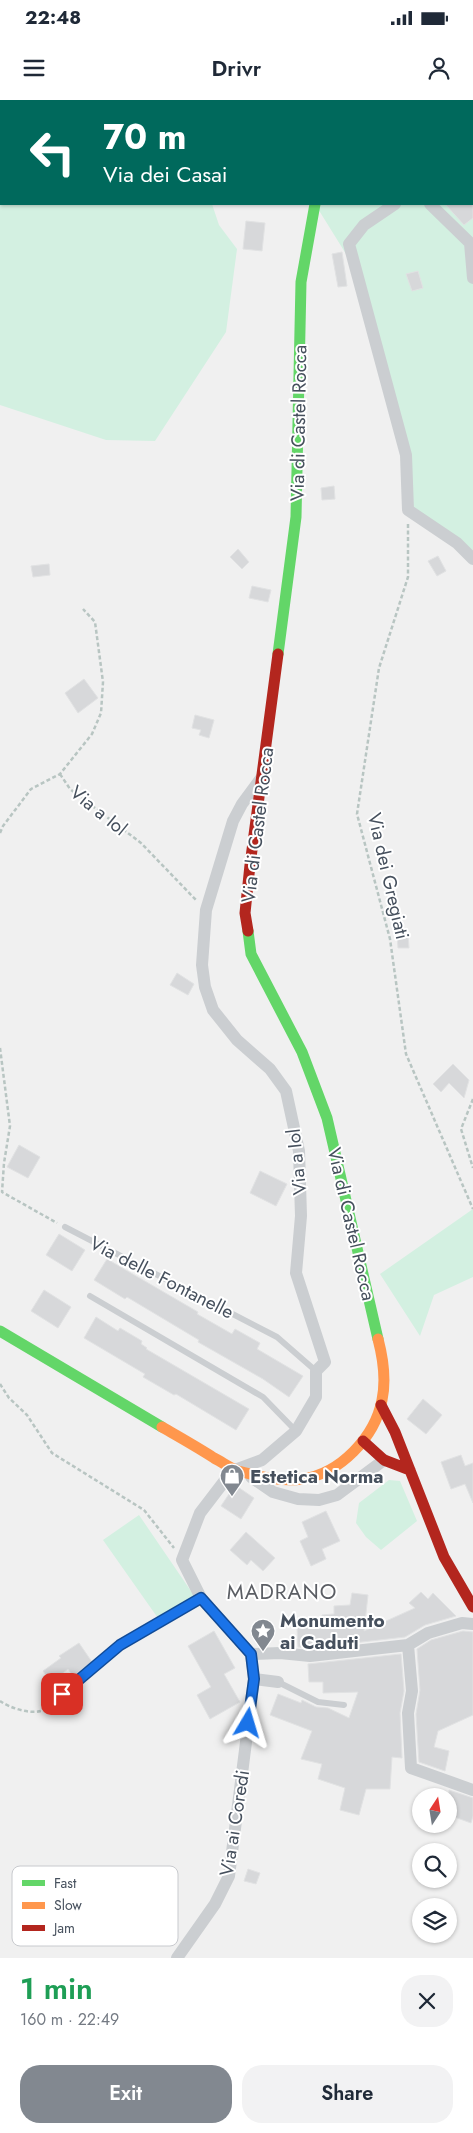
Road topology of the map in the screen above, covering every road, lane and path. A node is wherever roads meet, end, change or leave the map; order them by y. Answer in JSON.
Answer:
{"nodes":[{"id":1,"x":312,"y":205,"type":"edge"},
{"id":2,"x":394,"y":205,"type":"edge"},
{"id":3,"x":431,"y":205,"type":"edge"},
{"id":4,"x":473,"y":278,"type":"edge"},
{"id":5,"x":408,"y":510,"type":"junction"},
{"id":6,"x":473,"y":559,"type":"edge"},
{"id":7,"x":83,"y":609,"type":"dead end"},
{"id":8,"x":60,"y":774,"type":"junction"},
{"id":9,"x":263,"y":775,"type":"junction"},
{"id":10,"x":0,"y":833,"type":"edge"},
{"id":11,"x":206,"y":910,"type":"junction"},
{"id":12,"x":0,"y":1048,"type":"edge"},
{"id":13,"x":473,"y":1098,"type":"edge"},
{"id":14,"x":473,"y":1168,"type":"edge"},
{"id":15,"x":1,"y":1192,"type":"edge"},
{"id":16,"x":473,"y":1209,"type":"edge"},
{"id":17,"x":65,"y":1227,"type":"joint"},
{"id":18,"x":90,"y":1296,"type":"dead end"},
{"id":19,"x":0,"y":1331,"type":"edge"},
{"id":20,"x":316,"y":1371,"type":"junction"},
{"id":21,"x":0,"y":1384,"type":"edge"},
{"id":22,"x":381,"y":1405,"type":"junction"},
{"id":23,"x":296,"y":1431,"type":"junction"},
{"id":24,"x":363,"y":1441,"type":"junction"},
{"id":25,"x":384,"y":1460,"type":"junction"},
{"id":26,"x":410,"y":1470,"type":"junction"},
{"id":27,"x":240,"y":1471,"type":"junction"},
{"id":28,"x":182,"y":1560,"type":"junction"},
{"id":29,"x":201,"y":1598,"type":"junction"},
{"id":30,"x":473,"y":1607,"type":"edge"},
{"id":31,"x":473,"y":1624,"type":"edge"},
{"id":32,"x":408,"y":1645,"type":"junction"},
{"id":33,"x":251,"y":1654,"type":"junction"},
{"id":34,"x":254,"y":1679,"type":"junction"},
{"id":35,"x":278,"y":1682,"type":"joint"},
{"id":36,"x":0,"y":1701,"type":"edge"},
{"id":37,"x":344,"y":1705,"type":"dead end"},
{"id":38,"x":49,"y":1708,"type":"joint"},
{"id":39,"x":473,"y":1790,"type":"edge"},
{"id":40,"x":176,"y":1958,"type":"edge"}],
"edges":[{"from":1,"to":9,"type":"main road","name":"Via di Castel Rocca"},
{"from":2,"to":5,"type":"street"},
{"from":3,"to":4,"type":"street"},
{"from":5,"to":6,"type":"street"},
{"from":5,"to":16,"type":"path","name":"Via dei Gregiati"},
{"from":7,"to":8,"type":"path","name":"Via a Iol"},
{"from":8,"to":10,"type":"path"},
{"from":8,"to":11,"type":"path","name":"Via a Iol"},
{"from":9,"to":11,"type":"street","name":"Via a Iol"},
{"from":9,"to":22,"type":"main road","name":"Via di Castel Rocca"},
{"from":11,"to":20,"type":"street","name":"Via a Iol"},
{"from":12,"to":15,"type":"path"},
{"from":13,"to":14,"type":"path"},
{"from":15,"to":17,"type":"path"},
{"from":17,"to":20,"type":"lane","name":"Via delle Fontanelle"},
{"from":18,"to":23,"type":"lane"},
{"from":19,"to":27,"type":"main road","name":"Via di Castel Rocca"},
{"from":20,"to":23,"type":"street","name":"Via a Iol"},
{"from":21,"to":28,"type":"path"},
{"from":22,"to":24,"type":"main road","name":"Via di Castel Rocca"},
{"from":22,"to":26,"type":"main road"},
{"from":23,"to":27,"type":"street","name":"Via a Iol"},
{"from":24,"to":25,"type":"main road"},
{"from":24,"to":27,"type":"main road","name":"Via di Castel Rocca"},
{"from":25,"to":26,"type":"main road"},
{"from":25,"to":27,"type":"street","name":"Via di Castel Rocca"},
{"from":26,"to":30,"type":"main road"},
{"from":27,"to":28,"type":"street"},
{"from":28,"to":29,"type":"street"},
{"from":29,"to":33,"type":"street"},
{"from":29,"to":38,"type":"lane"},
{"from":31,"to":32,"type":"street"},
{"from":32,"to":33,"type":"street"},
{"from":32,"to":39,"type":"street"},
{"from":33,"to":34,"type":"street","name":"Via ai Coredi"},
{"from":34,"to":35,"type":"street"},
{"from":34,"to":40,"type":"street","name":"Via ai Coredi"},
{"from":35,"to":37,"type":"lane"},
{"from":36,"to":38,"type":"path"}]}
